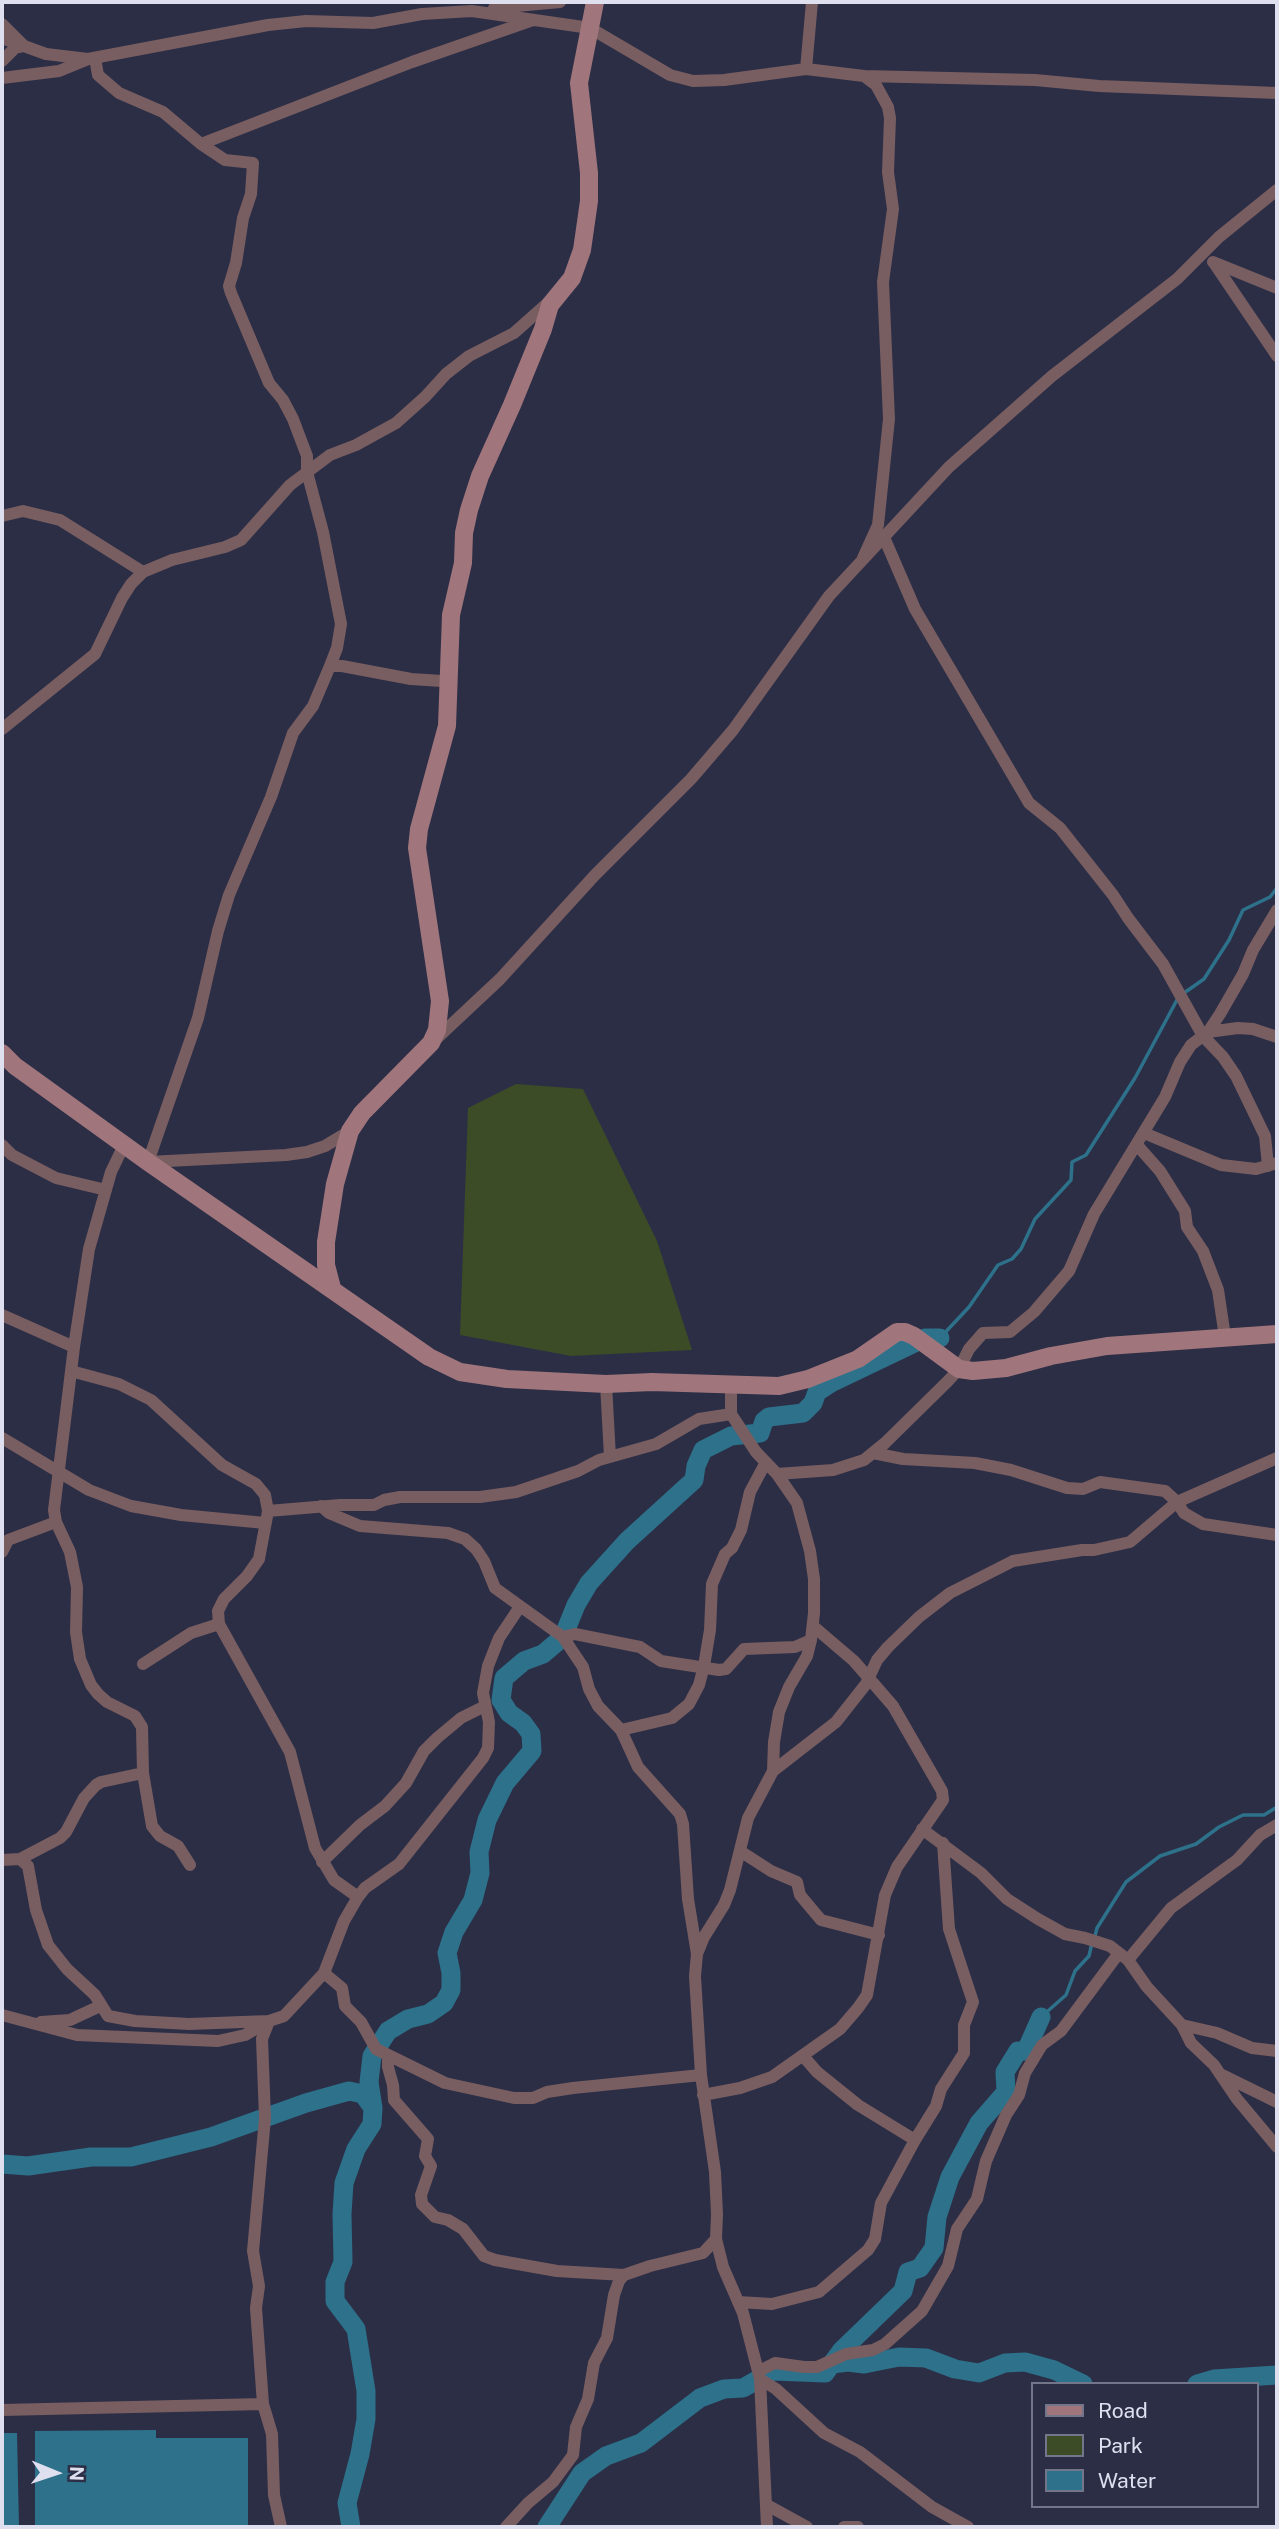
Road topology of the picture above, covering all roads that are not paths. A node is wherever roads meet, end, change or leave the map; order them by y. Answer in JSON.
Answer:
{"nodes":[{"id":1,"x":560,"y":2,"type":"edge"},
{"id":2,"x":596,"y":2,"type":"edge"},
{"id":3,"x":812,"y":2,"type":"edge"},
{"id":4,"x":459,"y":11,"type":"junction"},
{"id":5,"x":534,"y":20,"type":"junction"},
{"id":6,"x":2,"y":24,"type":"edge"},
{"id":7,"x":590,"y":29,"type":"junction"},
{"id":8,"x":2,"y":38,"type":"edge"},
{"id":9,"x":24,"y":46,"type":"junction"},
{"id":10,"x":91,"y":59,"type":"junction"},
{"id":11,"x":2,"y":61,"type":"edge"},
{"id":12,"x":806,"y":69,"type":"junction"},
{"id":13,"x":864,"y":76,"type":"junction"},
{"id":14,"x":2,"y":78,"type":"edge"},
{"id":15,"x":1277,"y":93,"type":"edge"},
{"id":16,"x":201,"y":144,"type":"junction"},
{"id":17,"x":1277,"y":190,"type":"edge"},
{"id":18,"x":1199,"y":256,"type":"junction"},
{"id":19,"x":1214,"y":262,"type":"junction"},
{"id":20,"x":1277,"y":288,"type":"edge"},
{"id":21,"x":555,"y":296,"type":"junction"},
{"id":22,"x":1277,"y":356,"type":"edge"},
{"id":23,"x":307,"y":472,"type":"junction"},
{"id":24,"x":2,"y":516,"type":"edge"},
{"id":25,"x":883,"y":536,"type":"junction"},
{"id":26,"x":863,"y":558,"type":"junction"},
{"id":27,"x":143,"y":572,"type":"junction"},
{"id":28,"x":330,"y":666,"type":"junction"},
{"id":29,"x":449,"y":684,"type":"junction"},
{"id":30,"x":2,"y":729,"type":"edge"},
{"id":31,"x":1277,"y":910,"type":"edge"},
{"id":32,"x":1206,"y":1034,"type":"junction"},
{"id":33,"x":1277,"y":1037,"type":"edge"},
{"id":34,"x":431,"y":1043,"type":"junction"},
{"id":35,"x":2,"y":1053,"type":"edge"},
{"id":36,"x":349,"y":1131,"type":"junction"},
{"id":37,"x":1144,"y":1133,"type":"junction"},
{"id":38,"x":2,"y":1145,"type":"edge"},
{"id":39,"x":124,"y":1145,"type":"junction"},
{"id":40,"x":1137,"y":1145,"type":"junction"},
{"id":41,"x":148,"y":1162,"type":"junction"},
{"id":42,"x":1273,"y":1164,"type":"edge"},
{"id":43,"x":106,"y":1190,"type":"junction"},
{"id":44,"x":332,"y":1288,"type":"junction"},
{"id":45,"x":2,"y":1315,"type":"edge"},
{"id":46,"x":1277,"y":1334,"type":"edge"},
{"id":47,"x":1225,"y":1337,"type":"junction"},
{"id":48,"x":74,"y":1347,"type":"junction"},
{"id":49,"x":958,"y":1369,"type":"junction"},
{"id":50,"x":71,"y":1371,"type":"junction"},
{"id":51,"x":606,"y":1384,"type":"junction"},
{"id":52,"x":731,"y":1385,"type":"junction"},
{"id":53,"x":731,"y":1414,"type":"junction"},
{"id":54,"x":2,"y":1438,"type":"edge"},
{"id":55,"x":873,"y":1453,"type":"junction"},
{"id":56,"x":610,"y":1457,"type":"junction"},
{"id":57,"x":1277,"y":1458,"type":"edge"},
{"id":58,"x":766,"y":1461,"type":"junction"},
{"id":59,"x":59,"y":1474,"type":"junction"},
{"id":60,"x":777,"y":1474,"type":"junction"},
{"id":61,"x":1177,"y":1502,"type":"junction"},
{"id":62,"x":321,"y":1506,"type":"junction"},
{"id":63,"x":267,"y":1517,"type":"junction"},
{"id":64,"x":56,"y":1522,"type":"junction"},
{"id":65,"x":1277,"y":1535,"type":"edge"},
{"id":66,"x":5,"y":1540,"type":"edge"},
{"id":67,"x":2,"y":1552,"type":"edge"},
{"id":68,"x":519,"y":1608,"type":"junction"},
{"id":69,"x":219,"y":1624,"type":"junction"},
{"id":70,"x":813,"y":1626,"type":"junction"},
{"id":71,"x":563,"y":1637,"type":"junction"},
{"id":72,"x":811,"y":1640,"type":"junction"},
{"id":73,"x":143,"y":1664,"type":"dead end"},
{"id":74,"x":704,"y":1666,"type":"junction"},
{"id":75,"x":868,"y":1676,"type":"junction"},
{"id":76,"x":485,"y":1706,"type":"junction"},
{"id":77,"x":621,"y":1730,"type":"junction"},
{"id":78,"x":774,"y":1771,"type":"junction"},
{"id":79,"x":144,"y":1773,"type":"junction"},
{"id":80,"x":1277,"y":1825,"type":"edge"},
{"id":81,"x":922,"y":1829,"type":"junction"},
{"id":82,"x":943,"y":1843,"type":"junction"},
{"id":83,"x":740,"y":1851,"type":"junction"},
{"id":84,"x":20,"y":1858,"type":"junction"},
{"id":85,"x":2,"y":1860,"type":"edge"},
{"id":86,"x":322,"y":1862,"type":"junction"},
{"id":87,"x":190,"y":1865,"type":"dead end"},
{"id":88,"x":358,"y":1897,"type":"junction"},
{"id":89,"x":879,"y":1935,"type":"junction"},
{"id":90,"x":697,"y":1954,"type":"junction"},
{"id":91,"x":1124,"y":1956,"type":"junction"},
{"id":92,"x":324,"y":1973,"type":"junction"},
{"id":93,"x":100,"y":2006,"type":"junction"},
{"id":94,"x":2,"y":2015,"type":"edge"},
{"id":95,"x":269,"y":2021,"type":"junction"},
{"id":96,"x":37,"y":2023,"type":"junction"},
{"id":97,"x":1182,"y":2025,"type":"junction"},
{"id":98,"x":1277,"y":2051,"type":"edge"},
{"id":99,"x":388,"y":2055,"type":"junction"},
{"id":100,"x":804,"y":2057,"type":"junction"},
{"id":101,"x":1222,"y":2075,"type":"junction"},
{"id":102,"x":701,"y":2076,"type":"junction"},
{"id":103,"x":703,"y":2095,"type":"junction"},
{"id":104,"x":1277,"y":2102,"type":"edge"},
{"id":105,"x":915,"y":2140,"type":"junction"},
{"id":106,"x":1277,"y":2147,"type":"edge"},
{"id":107,"x":716,"y":2239,"type":"junction"},
{"id":108,"x":624,"y":2276,"type":"junction"},
{"id":109,"x":738,"y":2302,"type":"junction"},
{"id":110,"x":760,"y":2375,"type":"junction"},
{"id":111,"x":263,"y":2404,"type":"junction"},
{"id":112,"x":2,"y":2410,"type":"edge"},
{"id":113,"x":767,"y":2505,"type":"junction"},
{"id":114,"x":281,"y":2527,"type":"edge"},
{"id":115,"x":506,"y":2527,"type":"edge"},
{"id":116,"x":767,"y":2527,"type":"edge"},
{"id":117,"x":807,"y":2527,"type":"edge"},
{"id":118,"x":844,"y":2527,"type":"edge"},
{"id":119,"x":858,"y":2527,"type":"edge"},
{"id":120,"x":968,"y":2527,"type":"edge"}],
"edges":[{"from":1,"to":4,"type":"street"},
{"from":2,"to":7,"type":"street"},
{"from":3,"to":12,"type":"street"},
{"from":4,"to":5,"type":"street"},
{"from":4,"to":10,"type":"street"},
{"from":5,"to":7,"type":"street"},
{"from":5,"to":16,"type":"street"},
{"from":6,"to":9,"type":"street"},
{"from":7,"to":12,"type":"street"},
{"from":7,"to":21,"type":"street"},
{"from":8,"to":9,"type":"street"},
{"from":9,"to":10,"type":"street"},
{"from":9,"to":11,"type":"street"},
{"from":10,"to":14,"type":"street"},
{"from":10,"to":16,"type":"street"},
{"from":12,"to":13,"type":"street"},
{"from":13,"to":15,"type":"street"},
{"from":13,"to":26,"type":"street"},
{"from":16,"to":23,"type":"street"},
{"from":17,"to":18,"type":"street"},
{"from":18,"to":19,"type":"street"},
{"from":18,"to":25,"type":"street"},
{"from":19,"to":20,"type":"street"},
{"from":19,"to":22,"type":"street"},
{"from":21,"to":23,"type":"street"},
{"from":21,"to":29,"type":"street"},
{"from":23,"to":27,"type":"street"},
{"from":23,"to":28,"type":"street"},
{"from":24,"to":27,"type":"street"},
{"from":25,"to":26,"type":"street"},
{"from":25,"to":32,"type":"street"},
{"from":26,"to":34,"type":"street"},
{"from":27,"to":30,"type":"street"},
{"from":28,"to":29,"type":"street"},
{"from":28,"to":41,"type":"street"},
{"from":29,"to":34,"type":"street"},
{"from":31,"to":32,"type":"street"},
{"from":32,"to":33,"type":"street"},
{"from":32,"to":37,"type":"street"},
{"from":32,"to":42,"type":"street"},
{"from":34,"to":36,"type":"street"},
{"from":35,"to":39,"type":"street"},
{"from":36,"to":41,"type":"street"},
{"from":36,"to":44,"type":"street"},
{"from":37,"to":40,"type":"street"},
{"from":37,"to":42,"type":"street"},
{"from":38,"to":43,"type":"street"},
{"from":39,"to":41,"type":"street"},
{"from":39,"to":43,"type":"street"},
{"from":40,"to":47,"type":"street"},
{"from":40,"to":49,"type":"street"},
{"from":41,"to":44,"type":"street"},
{"from":43,"to":48,"type":"street"},
{"from":44,"to":51,"type":"street"},
{"from":45,"to":48,"type":"street"},
{"from":46,"to":47,"type":"street"},
{"from":47,"to":49,"type":"street"},
{"from":48,"to":50,"type":"street"},
{"from":49,"to":52,"type":"street"},
{"from":49,"to":55,"type":"street"},
{"from":50,"to":59,"type":"street"},
{"from":50,"to":63,"type":"street"},
{"from":51,"to":52,"type":"street"},
{"from":51,"to":56,"type":"street"},
{"from":52,"to":53,"type":"street"},
{"from":53,"to":56,"type":"street"},
{"from":53,"to":58,"type":"street"},
{"from":54,"to":59,"type":"street"},
{"from":55,"to":60,"type":"street"},
{"from":55,"to":61,"type":"street"},
{"from":56,"to":62,"type":"street"},
{"from":57,"to":61,"type":"street"},
{"from":58,"to":60,"type":"street"},
{"from":58,"to":74,"type":"street"},
{"from":59,"to":63,"type":"street"},
{"from":59,"to":64,"type":"street"},
{"from":60,"to":70,"type":"street"},
{"from":61,"to":65,"type":"street"},
{"from":61,"to":75,"type":"street"},
{"from":62,"to":63,"type":"street"},
{"from":62,"to":68,"type":"street"},
{"from":63,"to":69,"type":"street"},
{"from":64,"to":66,"type":"street"},
{"from":64,"to":79,"type":"street"},
{"from":66,"to":67,"type":"street"},
{"from":68,"to":71,"type":"street"},
{"from":68,"to":76,"type":"street"},
{"from":69,"to":73,"type":"street"},
{"from":69,"to":86,"type":"street"},
{"from":70,"to":72,"type":"street"},
{"from":70,"to":75,"type":"street"},
{"from":71,"to":74,"type":"street"},
{"from":71,"to":77,"type":"street"},
{"from":72,"to":74,"type":"street"},
{"from":72,"to":78,"type":"street"},
{"from":74,"to":77,"type":"street"},
{"from":75,"to":78,"type":"street"},
{"from":75,"to":81,"type":"street"},
{"from":76,"to":86,"type":"street"},
{"from":76,"to":88,"type":"street"},
{"from":77,"to":90,"type":"street"},
{"from":78,"to":83,"type":"street"},
{"from":79,"to":84,"type":"street"},
{"from":79,"to":87,"type":"street"},
{"from":80,"to":91,"type":"street"},
{"from":81,"to":82,"type":"street"},
{"from":81,"to":89,"type":"street"},
{"from":82,"to":91,"type":"street"},
{"from":82,"to":105,"type":"street"},
{"from":83,"to":89,"type":"street"},
{"from":83,"to":90,"type":"street"},
{"from":84,"to":85,"type":"street"},
{"from":84,"to":93,"type":"street"},
{"from":86,"to":88,"type":"street"},
{"from":88,"to":92,"type":"street"},
{"from":89,"to":100,"type":"street"},
{"from":90,"to":102,"type":"street"},
{"from":91,"to":97,"type":"street"},
{"from":91,"to":110,"type":"street"},
{"from":92,"to":95,"type":"street"},
{"from":92,"to":99,"type":"street"},
{"from":93,"to":95,"type":"street"},
{"from":93,"to":96,"type":"street"},
{"from":94,"to":96,"type":"street"},
{"from":95,"to":96,"type":"street"},
{"from":95,"to":111,"type":"street"},
{"from":97,"to":98,"type":"street"},
{"from":97,"to":101,"type":"street"},
{"from":99,"to":102,"type":"street"},
{"from":99,"to":108,"type":"street"},
{"from":100,"to":103,"type":"street"},
{"from":100,"to":105,"type":"street"},
{"from":101,"to":104,"type":"street"},
{"from":101,"to":106,"type":"street"},
{"from":102,"to":103,"type":"street"},
{"from":103,"to":107,"type":"street"},
{"from":105,"to":109,"type":"street"},
{"from":107,"to":108,"type":"street"},
{"from":107,"to":109,"type":"street"},
{"from":108,"to":115,"type":"street"},
{"from":109,"to":110,"type":"street"},
{"from":110,"to":113,"type":"street"},
{"from":110,"to":120,"type":"street"},
{"from":111,"to":112,"type":"street"},
{"from":111,"to":114,"type":"street"},
{"from":113,"to":116,"type":"street"},
{"from":113,"to":117,"type":"street"},
{"from":118,"to":119,"type":"street"}]}
